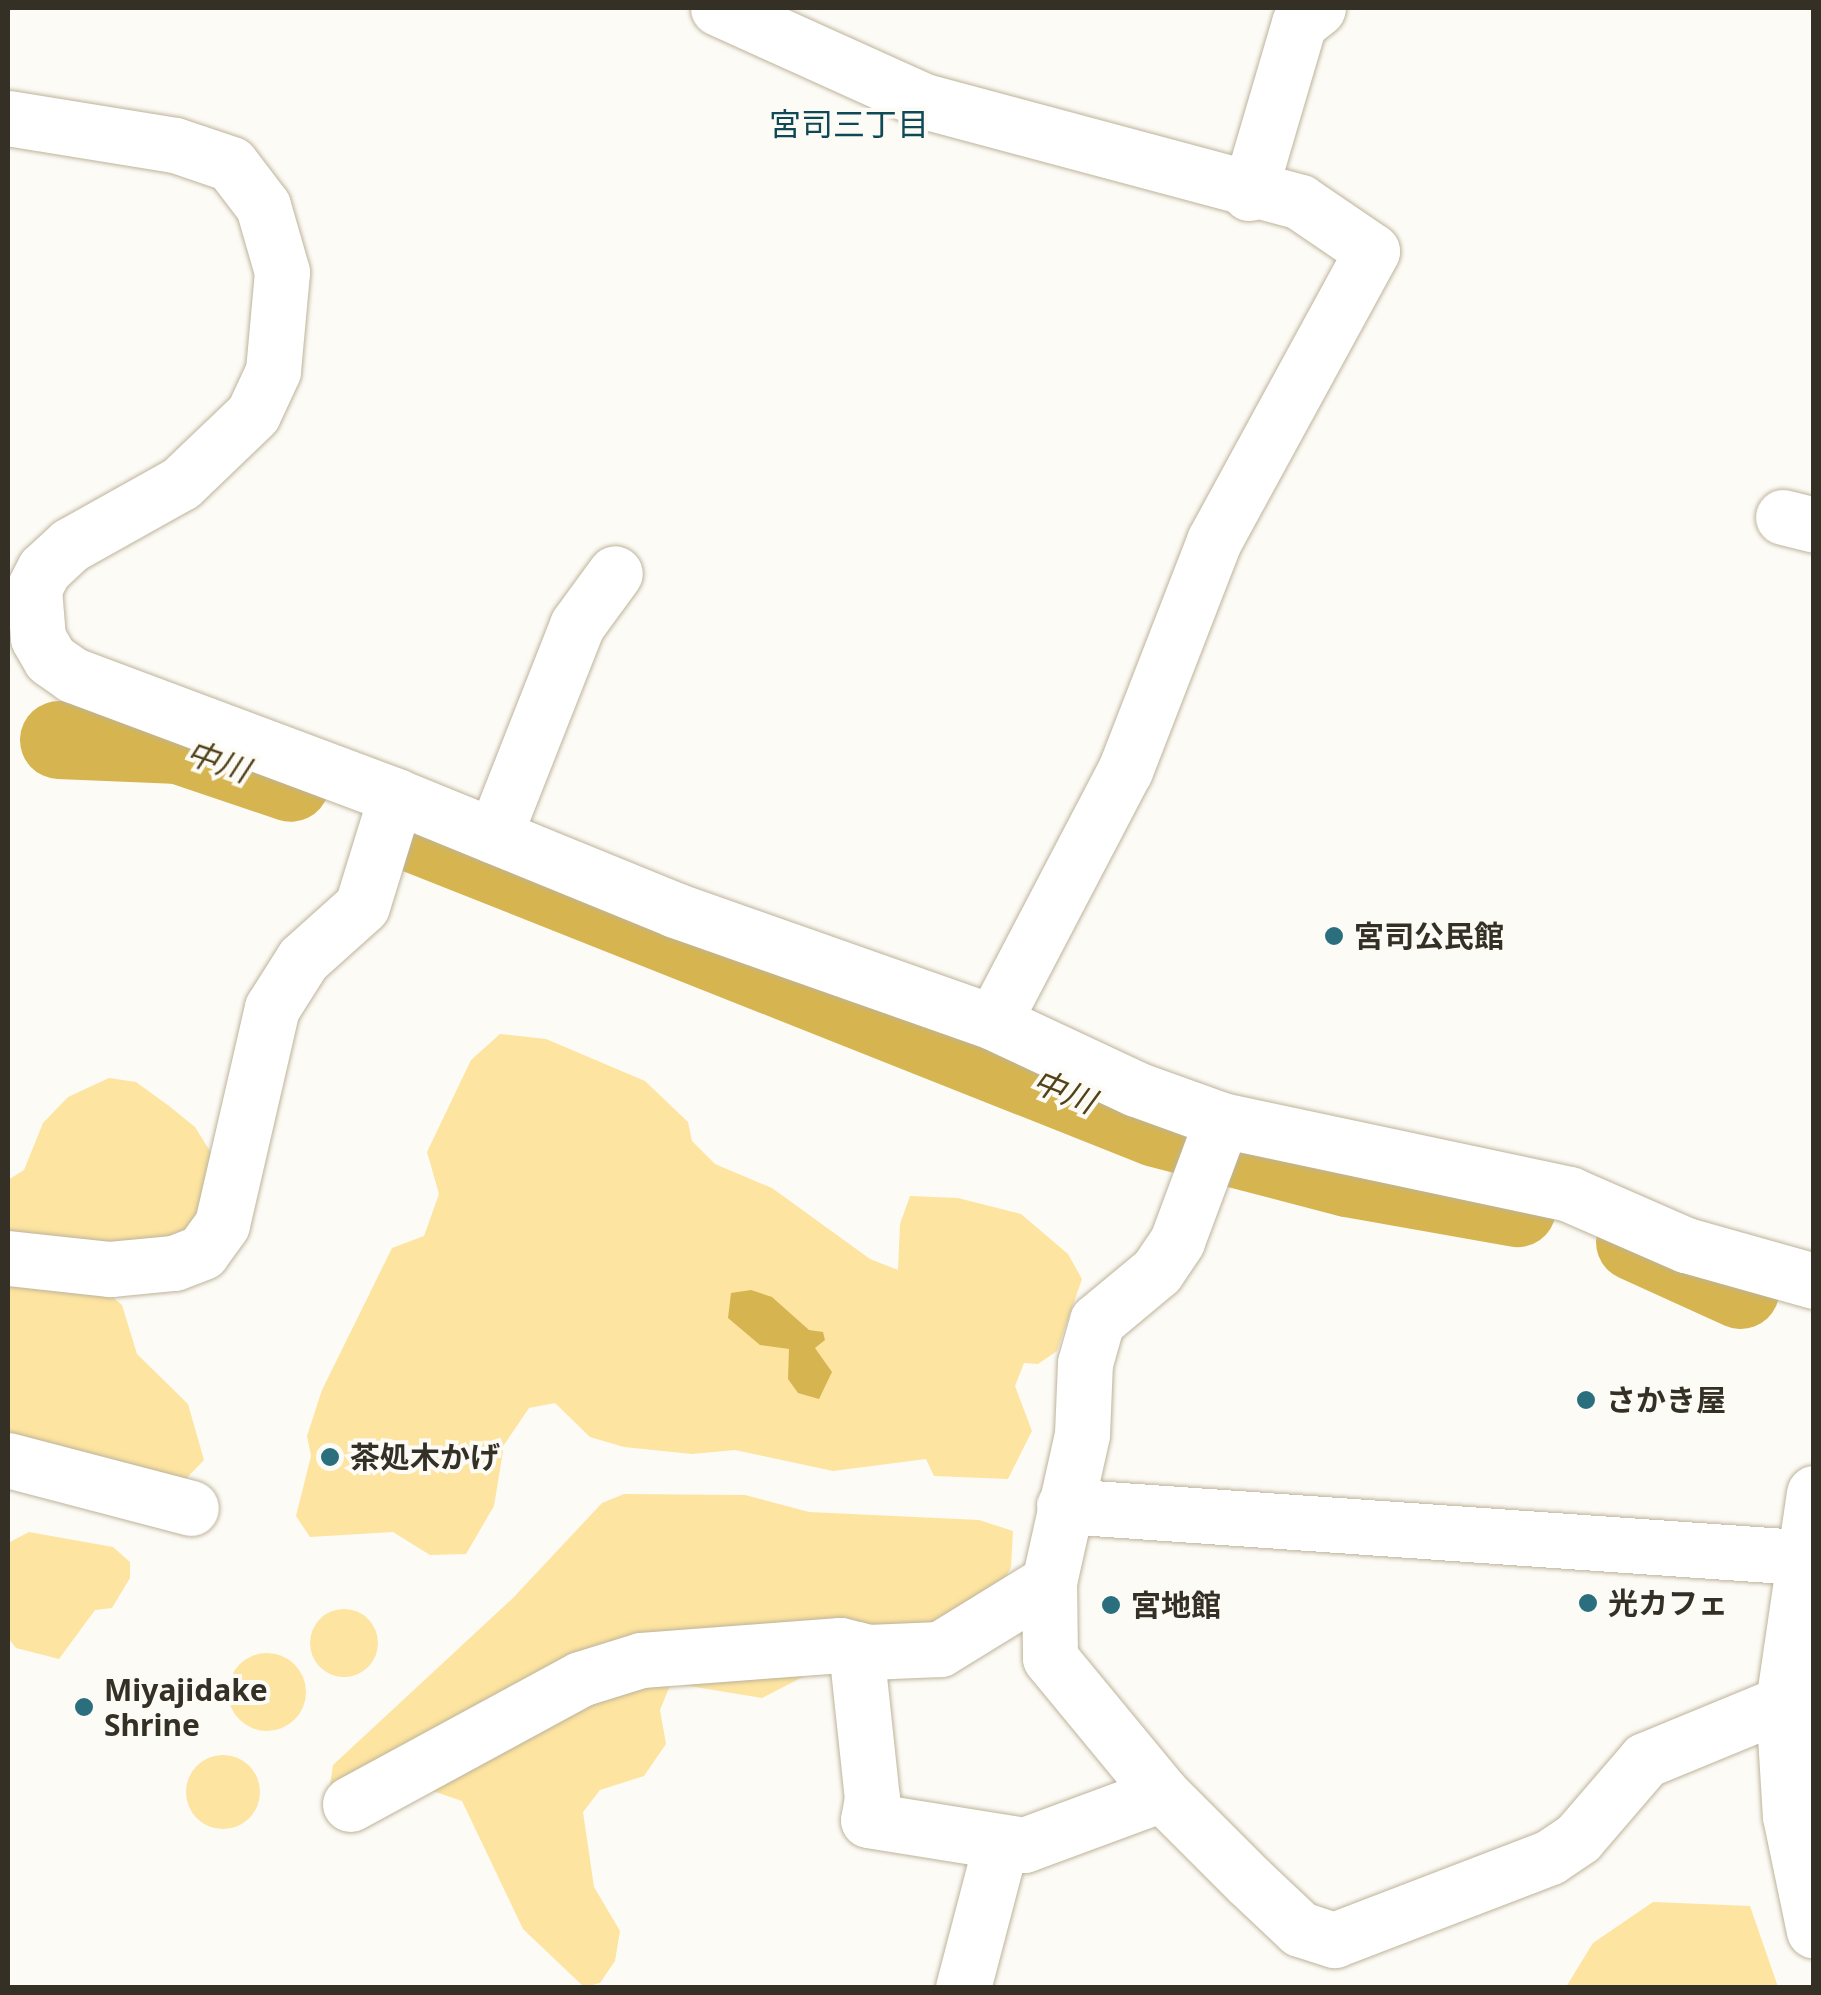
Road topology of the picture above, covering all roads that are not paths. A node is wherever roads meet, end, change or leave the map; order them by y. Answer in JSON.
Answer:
{"nodes":[{"id":1,"x":718,"y":8,"type":"edge"},
{"id":2,"x":1293,"y":13,"type":"edge"},
{"id":3,"x":8,"y":118,"type":"edge"},
{"id":4,"x":1249,"y":193,"type":"junction"},
{"id":5,"x":615,"y":573,"type":"dead end"},
{"id":6,"x":396,"y":796,"type":"junction"},
{"id":7,"x":494,"y":836,"type":"junction"},
{"id":8,"x":993,"y":1022,"type":"junction"},
{"id":9,"x":1222,"y":1120,"type":"junction"},
{"id":10,"x":8,"y":1258,"type":"edge"},
{"id":11,"x":1814,"y":1282,"type":"edge"},
{"id":12,"x":8,"y":1460,"type":"edge"},
{"id":13,"x":1814,"y":1494,"type":"edge"},
{"id":14,"x":1064,"y":1506,"type":"junction"},
{"id":15,"x":191,"y":1508,"type":"dead end"},
{"id":16,"x":1808,"y":1558,"type":"edge"},
{"id":17,"x":1050,"y":1582,"type":"junction"},
{"id":18,"x":856,"y":1649,"type":"junction"},
{"id":19,"x":1783,"y":1704,"type":"junction"},
{"id":20,"x":1162,"y":1794,"type":"junction"},
{"id":21,"x":350,"y":1804,"type":"dead end"},
{"id":22,"x":1001,"y":1843,"type":"junction"},
{"id":23,"x":1814,"y":1931,"type":"edge"},
{"id":24,"x":964,"y":1988,"type":"edge"}],
"edges":[{"from":1,"to":4,"type":"street"},
{"from":2,"to":4,"type":"street"},
{"from":3,"to":6,"type":"street"},
{"from":4,"to":8,"type":"street"},
{"from":5,"to":7,"type":"street"},
{"from":6,"to":7,"type":"street"},
{"from":6,"to":10,"type":"street"},
{"from":7,"to":8,"type":"street"},
{"from":8,"to":9,"type":"street"},
{"from":9,"to":11,"type":"street"},
{"from":9,"to":14,"type":"street"},
{"from":12,"to":15,"type":"street"},
{"from":13,"to":16,"type":"street"},
{"from":14,"to":16,"type":"street"},
{"from":14,"to":17,"type":"street"},
{"from":16,"to":19,"type":"street"},
{"from":17,"to":18,"type":"street"},
{"from":17,"to":20,"type":"street"},
{"from":18,"to":21,"type":"street"},
{"from":18,"to":22,"type":"street"},
{"from":19,"to":20,"type":"street"},
{"from":19,"to":23,"type":"street"},
{"from":20,"to":22,"type":"street"},
{"from":22,"to":24,"type":"street"}]}
